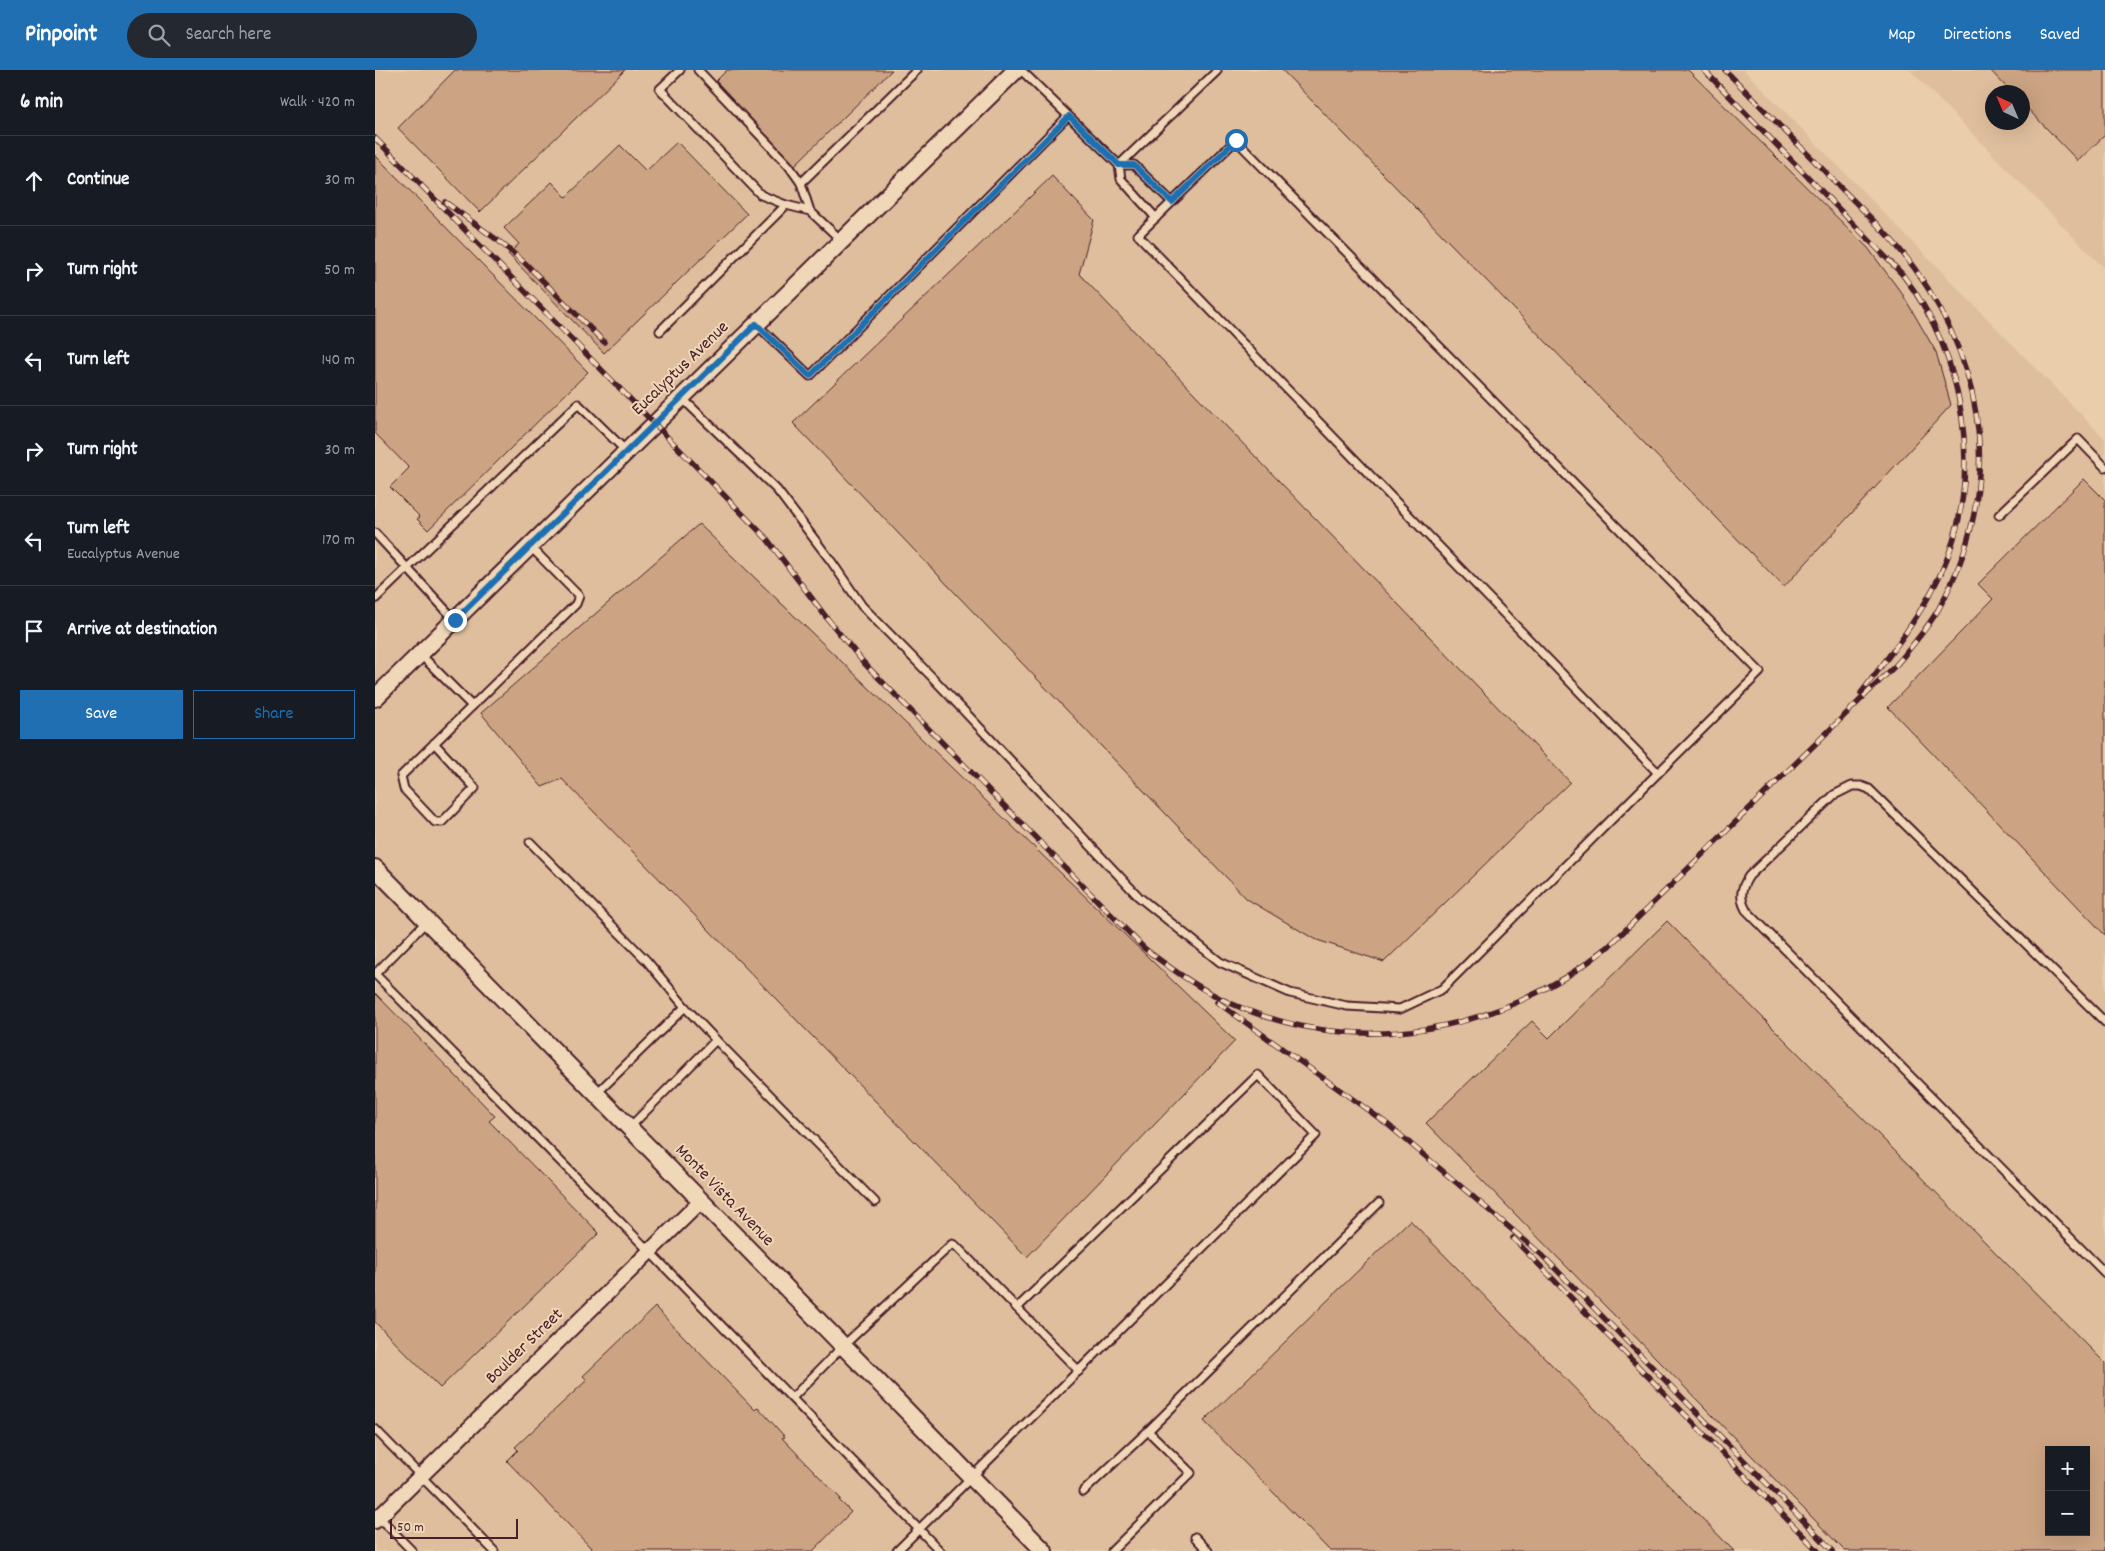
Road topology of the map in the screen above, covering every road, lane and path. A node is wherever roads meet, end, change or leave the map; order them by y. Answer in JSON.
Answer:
{"nodes":[{"id":1,"x":680,"y":70,"type":"edge"},
{"id":2,"x":698,"y":70,"type":"edge"},
{"id":3,"x":917,"y":70,"type":"edge"},
{"id":4,"x":1016,"y":70,"type":"edge"},
{"id":5,"x":1021,"y":70,"type":"edge"},
{"id":6,"x":1216,"y":70,"type":"edge"},
{"id":7,"x":1069,"y":116,"type":"junction"},
{"id":8,"x":1119,"y":165,"type":"junction"},
{"id":9,"x":801,"y":183,"type":"junction"},
{"id":10,"x":1172,"y":202,"type":"junction"},
{"id":11,"x":786,"y":205,"type":"junction"},
{"id":12,"x":810,"y":211,"type":"junction"},
{"id":13,"x":1156,"y":218,"type":"junction"},
{"id":14,"x":841,"y":240,"type":"junction"},
{"id":15,"x":756,"y":324,"type":"junction"},
{"id":16,"x":660,"y":331,"type":"dead end"},
{"id":17,"x":681,"y":397,"type":"junction"},
{"id":18,"x":626,"y":451,"type":"junction"},
{"id":19,"x":2105,"y":467,"type":"edge"},
{"id":20,"x":1999,"y":516,"type":"dead end"},
{"id":21,"x":375,"y":533,"type":"edge"},
{"id":22,"x":530,"y":546,"type":"junction"},
{"id":23,"x":407,"y":568,"type":"junction"},
{"id":24,"x":375,"y":599,"type":"edge"},
{"id":25,"x":455,"y":620,"type":"junction"},
{"id":26,"x":420,"y":654,"type":"junction"},
{"id":27,"x":375,"y":698,"type":"edge"},
{"id":28,"x":472,"y":706,"type":"junction"},
{"id":29,"x":434,"y":744,"type":"junction"},
{"id":30,"x":1657,"y":773,"type":"junction"},
{"id":31,"x":530,"y":842,"type":"dead end"},
{"id":32,"x":375,"y":868,"type":"edge"},
{"id":33,"x":427,"y":921,"type":"junction"},
{"id":34,"x":685,"y":1007,"type":"junction"},
{"id":35,"x":2105,"y":1022,"type":"edge"},
{"id":36,"x":716,"y":1040,"type":"junction"},
{"id":37,"x":596,"y":1094,"type":"junction"},
{"id":38,"x":629,"y":1128,"type":"junction"},
{"id":39,"x":701,"y":1201,"type":"junction"},
{"id":40,"x":875,"y":1202,"type":"dead end"},
{"id":41,"x":1379,"y":1203,"type":"dead end"},
{"id":42,"x":650,"y":1252,"type":"junction"},
{"id":43,"x":2105,"y":1273,"type":"edge"},
{"id":44,"x":1017,"y":1308,"type":"junction"},
{"id":45,"x":843,"y":1346,"type":"junction"},
{"id":46,"x":1079,"y":1371,"type":"junction"},
{"id":47,"x":792,"y":1398,"type":"junction"},
{"id":48,"x":375,"y":1429,"type":"edge"},
{"id":49,"x":1148,"y":1431,"type":"junction"},
{"id":50,"x":421,"y":1475,"type":"junction"},
{"id":51,"x":972,"y":1478,"type":"junction"},
{"id":52,"x":1083,"y":1492,"type":"dead end"},
{"id":53,"x":377,"y":1519,"type":"edge"},
{"id":54,"x":919,"y":1529,"type":"junction"},
{"id":55,"x":1195,"y":1537,"type":"dead end"},
{"id":56,"x":412,"y":1551,"type":"edge"},
{"id":57,"x":494,"y":1551,"type":"edge"},
{"id":58,"x":897,"y":1551,"type":"edge"},
{"id":59,"x":940,"y":1551,"type":"edge"},
{"id":60,"x":1044,"y":1551,"type":"edge"},
{"id":61,"x":1112,"y":1551,"type":"edge"},
{"id":62,"x":1208,"y":1551,"type":"edge"}],
"edges":[{"from":1,"to":11,"type":"lane"},
{"from":2,"to":9,"type":"lane"},
{"from":3,"to":9,"type":"lane"},
{"from":4,"to":14,"type":"street","name":"Eucalyptus Avenue"},
{"from":5,"to":7,"type":"lane"},
{"from":6,"to":8,"type":"lane"},
{"from":7,"to":8,"type":"lane"},
{"from":7,"to":15,"type":"lane"},
{"from":8,"to":10,"type":"lane"},
{"from":8,"to":13,"type":"lane"},
{"from":9,"to":12,"type":"lane"},
{"from":10,"to":13,"type":"lane"},
{"from":10,"to":30,"type":"lane"},
{"from":11,"to":12,"type":"lane"},
{"from":11,"to":16,"type":"lane"},
{"from":12,"to":14,"type":"lane"},
{"from":13,"to":30,"type":"lane"},
{"from":14,"to":15,"type":"street","name":"Eucalyptus Avenue"},
{"from":15,"to":17,"type":"street","name":"Eucalyptus Avenue"},
{"from":17,"to":18,"type":"street","name":"Eucalyptus Avenue"},
{"from":17,"to":30,"type":"lane"},
{"from":18,"to":22,"type":"street","name":"Eucalyptus Avenue"},
{"from":18,"to":23,"type":"lane"},
{"from":19,"to":20,"type":"lane"},
{"from":21,"to":23,"type":"lane"},
{"from":22,"to":25,"type":"street","name":"Eucalyptus Avenue"},
{"from":22,"to":28,"type":"lane"},
{"from":23,"to":24,"type":"lane"},
{"from":23,"to":25,"type":"lane"},
{"from":25,"to":26,"type":"street","name":"Eucalyptus Avenue"},
{"from":26,"to":27,"type":"street","name":"Eucalyptus Avenue"},
{"from":26,"to":28,"type":"lane"},
{"from":28,"to":29,"type":"lane"},
{"from":29,"to":29,"type":"lane"},
{"from":31,"to":34,"type":"lane"},
{"from":32,"to":33,"type":"street","name":"Monte Vista Avenue"},
{"from":33,"to":37,"type":"street","name":"Monte Vista Avenue"},
{"from":33,"to":42,"type":"lane"},
{"from":34,"to":36,"type":"lane"},
{"from":34,"to":37,"type":"lane"},
{"from":35,"to":43,"type":"lane"},
{"from":36,"to":38,"type":"lane"},
{"from":36,"to":40,"type":"lane"},
{"from":37,"to":38,"type":"street","name":"Monte Vista Avenue"},
{"from":38,"to":39,"type":"street","name":"Monte Vista Avenue"},
{"from":39,"to":42,"type":"street","name":"Boulder Street"},
{"from":39,"to":45,"type":"street","name":"Monte Vista Avenue"},
{"from":41,"to":49,"type":"lane"},
{"from":42,"to":47,"type":"lane"},
{"from":42,"to":50,"type":"street","name":"Boulder Street"},
{"from":44,"to":45,"type":"lane"},
{"from":44,"to":46,"type":"lane"},
{"from":44,"to":46,"type":"lane"},
{"from":45,"to":47,"type":"lane"},
{"from":45,"to":51,"type":"street","name":"Monte Vista Avenue"},
{"from":46,"to":51,"type":"lane"},
{"from":47,"to":54,"type":"lane"},
{"from":48,"to":50,"type":"lane"},
{"from":49,"to":52,"type":"lane"},
{"from":49,"to":61,"type":"lane"},
{"from":50,"to":53,"type":"street","name":"Boulder Street"},
{"from":50,"to":57,"type":"lane"},
{"from":51,"to":54,"type":"lane"},
{"from":51,"to":60,"type":"street","name":"Monte Vista Avenue"},
{"from":53,"to":56,"type":"lane"},
{"from":54,"to":58,"type":"lane"},
{"from":54,"to":59,"type":"lane"},
{"from":55,"to":62,"type":"lane"}]}
